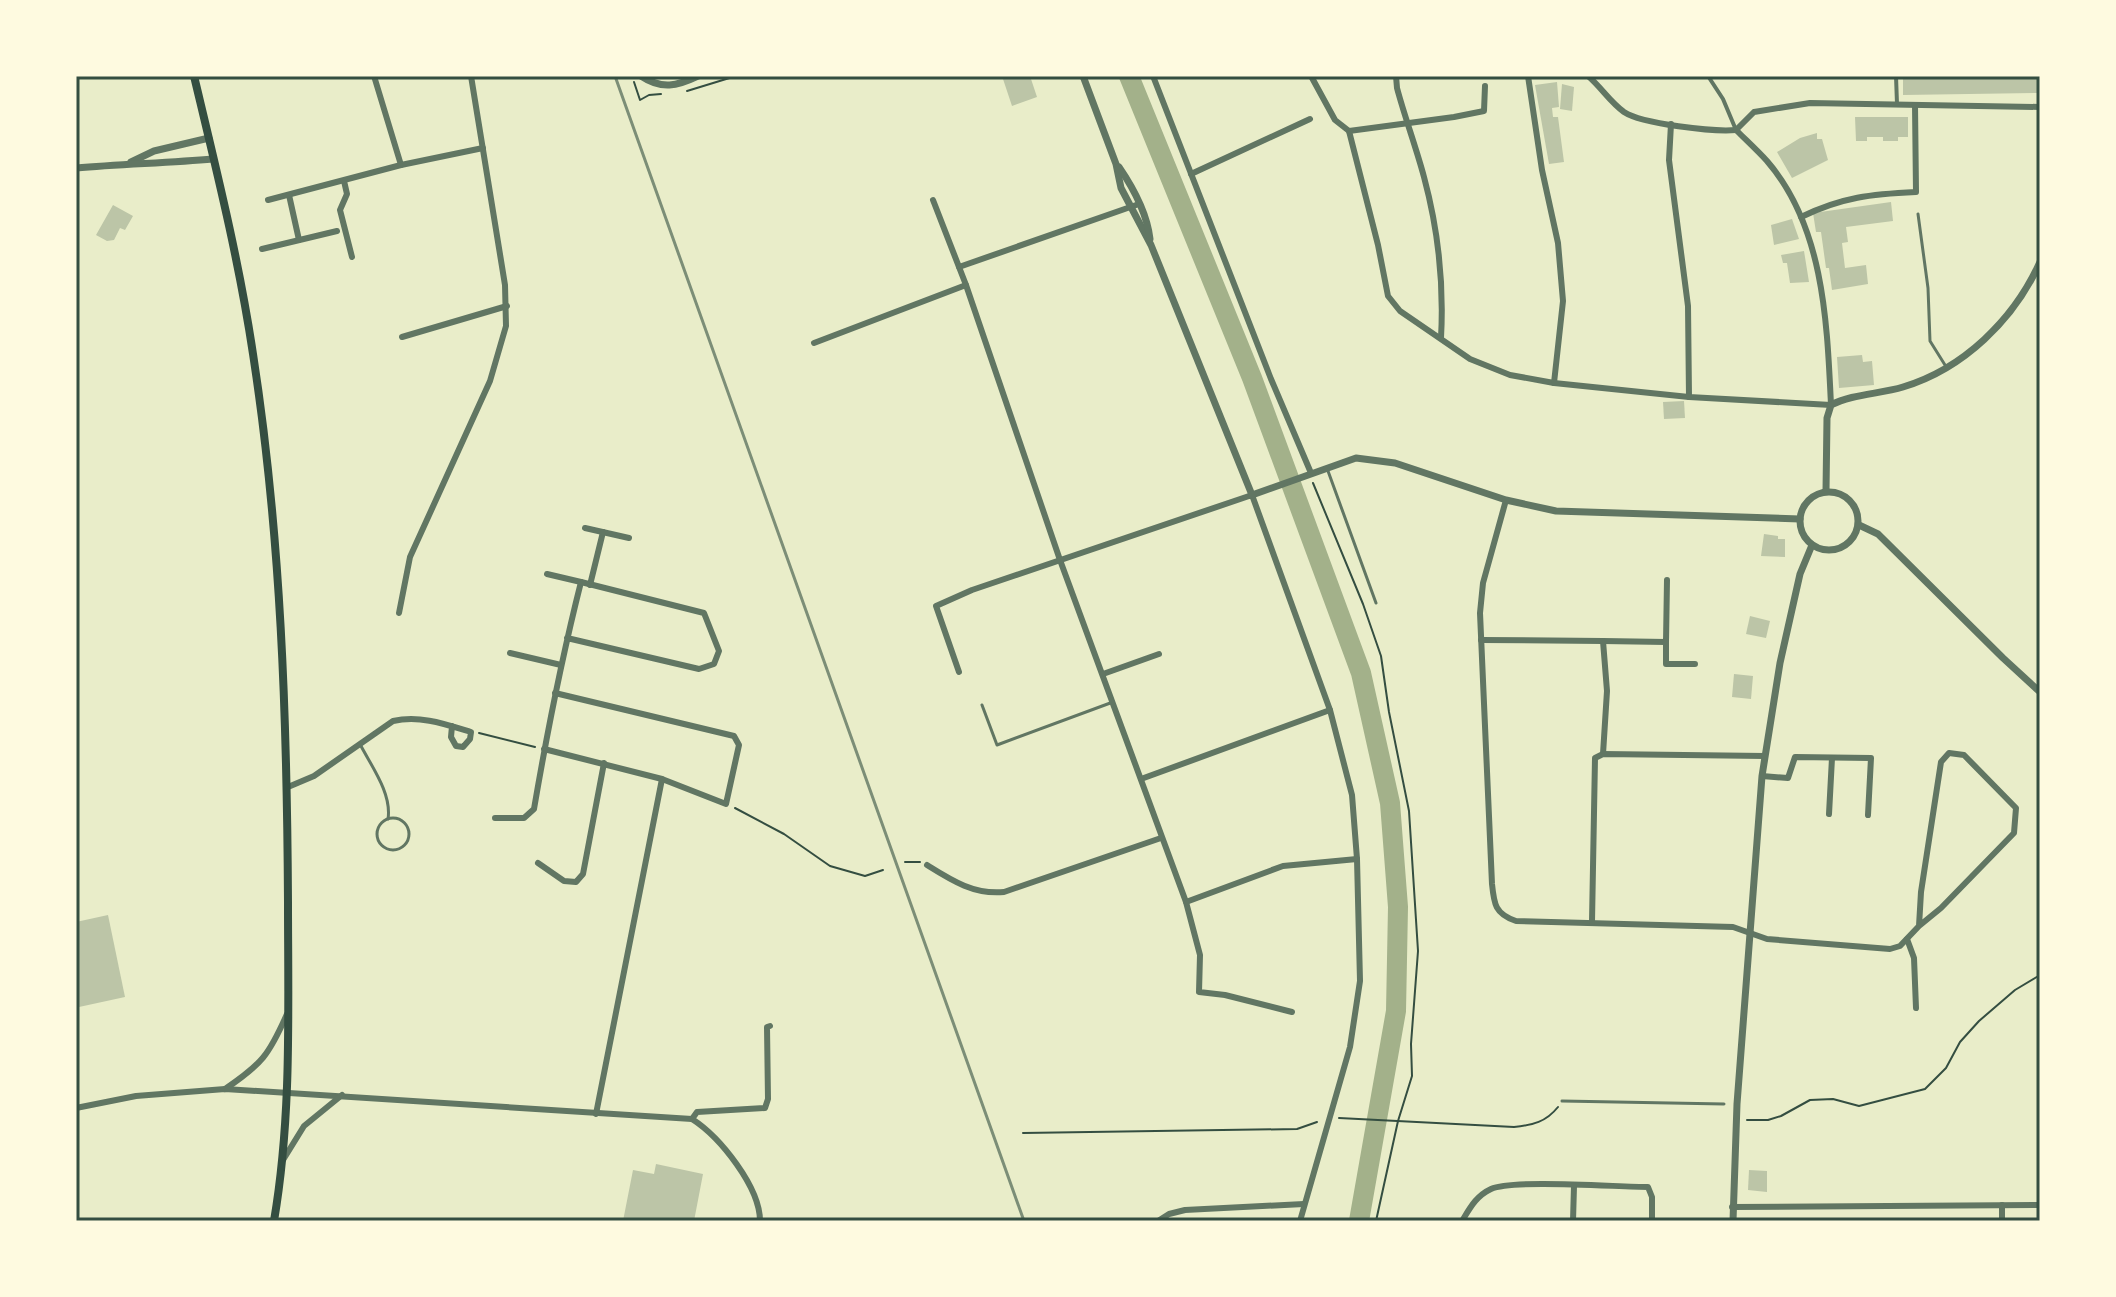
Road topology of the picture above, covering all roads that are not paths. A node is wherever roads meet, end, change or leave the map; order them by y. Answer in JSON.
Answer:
{"nodes":[{"id":1,"x":194,"y":76,"type":"edge"},
{"id":2,"x":374,"y":76,"type":"edge"},
{"id":3,"x":471,"y":76,"type":"edge"},
{"id":4,"x":641,"y":76,"type":"edge"},
{"id":5,"x":698,"y":76,"type":"edge"},
{"id":6,"x":1083,"y":76,"type":"edge"},
{"id":7,"x":1153,"y":76,"type":"edge"},
{"id":8,"x":1311,"y":76,"type":"edge"},
{"id":9,"x":1396,"y":76,"type":"edge"},
{"id":10,"x":1588,"y":76,"type":"edge"},
{"id":11,"x":1708,"y":76,"type":"edge"},
{"id":12,"x":1896,"y":76,"type":"edge"},
{"id":13,"x":1527,"y":80,"type":"edge"},
{"id":14,"x":1485,"y":86,"type":"dead end"},
{"id":15,"x":1897,"y":104,"type":"junction"},
{"id":16,"x":1915,"y":105,"type":"junction"},
{"id":17,"x":2040,"y":107,"type":"edge"},
{"id":18,"x":1310,"y":119,"type":"dead end"},
{"id":19,"x":1408,"y":123,"type":"junction"},
{"id":20,"x":1671,"y":124,"type":"junction"},
{"id":21,"x":1736,"y":130,"type":"junction"},
{"id":22,"x":1349,"y":131,"type":"junction"},
{"id":23,"x":209,"y":138,"type":"junction"},
{"id":24,"x":483,"y":148,"type":"junction"},
{"id":25,"x":213,"y":159,"type":"junction"},
{"id":26,"x":129,"y":163,"type":"junction"},
{"id":27,"x":1116,"y":164,"type":"junction"},
{"id":28,"x":401,"y":165,"type":"junction"},
{"id":29,"x":76,"y":168,"type":"edge"},
{"id":30,"x":1191,"y":174,"type":"junction"},
{"id":31,"x":344,"y":181,"type":"junction"},
{"id":32,"x":289,"y":195,"type":"junction"},
{"id":33,"x":268,"y":200,"type":"dead end"},
{"id":34,"x":933,"y":200,"type":"dead end"},
{"id":35,"x":1139,"y":204,"type":"junction"},
{"id":36,"x":1130,"y":208,"type":"junction"},
{"id":37,"x":1918,"y":214,"type":"dead end"},
{"id":38,"x":1801,"y":217,"type":"junction"},
{"id":39,"x":337,"y":231,"type":"dead end"},
{"id":40,"x":299,"y":240,"type":"junction"},
{"id":41,"x":1151,"y":245,"type":"junction"},
{"id":42,"x":262,"y":249,"type":"dead end"},
{"id":43,"x":352,"y":257,"type":"dead end"},
{"id":44,"x":2040,"y":262,"type":"edge"},
{"id":45,"x":959,"y":267,"type":"junction"},
{"id":46,"x":966,"y":285,"type":"junction"},
{"id":47,"x":507,"y":306,"type":"junction"},
{"id":48,"x":402,"y":337,"type":"dead end"},
{"id":49,"x":1441,"y":338,"type":"junction"},
{"id":50,"x":814,"y":343,"type":"dead end"},
{"id":51,"x":1948,"y":369,"type":"junction"},
{"id":52,"x":1554,"y":383,"type":"junction"},
{"id":53,"x":1689,"y":397,"type":"junction"},
{"id":54,"x":1831,"y":405,"type":"junction"},
{"id":55,"x":1327,"y":468,"type":"junction"},
{"id":56,"x":1311,"y":473,"type":"junction"},
{"id":57,"x":1826,"y":491,"type":"junction"},
{"id":58,"x":1252,"y":495,"type":"junction"},
{"id":59,"x":1506,"y":500,"type":"junction"},
{"id":60,"x":1800,"y":519,"type":"junction"},
{"id":61,"x":1859,"y":525,"type":"junction"},
{"id":62,"x":585,"y":528,"type":"dead end"},
{"id":63,"x":603,"y":532,"type":"junction"},
{"id":64,"x":629,"y":538,"type":"dead end"},
{"id":65,"x":1812,"y":545,"type":"junction"},
{"id":66,"x":1060,"y":560,"type":"junction"},
{"id":67,"x":547,"y":574,"type":"dead end"},
{"id":68,"x":1667,"y":580,"type":"dead end"},
{"id":69,"x":581,"y":582,"type":"junction"},
{"id":70,"x":590,"y":585,"type":"junction"},
{"id":71,"x":1376,"y":603,"type":"dead end"},
{"id":72,"x":399,"y":613,"type":"dead end"},
{"id":73,"x":567,"y":638,"type":"junction"},
{"id":74,"x":1481,"y":640,"type":"junction"},
{"id":75,"x":1603,"y":641,"type":"junction"},
{"id":76,"x":1666,"y":642,"type":"junction"},
{"id":77,"x":510,"y":653,"type":"dead end"},
{"id":78,"x":1159,"y":654,"type":"dead end"},
{"id":79,"x":1695,"y":664,"type":"dead end"},
{"id":80,"x":561,"y":665,"type":"junction"},
{"id":81,"x":959,"y":672,"type":"dead end"},
{"id":82,"x":1103,"y":674,"type":"junction"},
{"id":83,"x":2040,"y":692,"type":"edge"},
{"id":84,"x":555,"y":693,"type":"junction"},
{"id":85,"x":1113,"y":702,"type":"junction"},
{"id":86,"x":982,"y":705,"type":"dead end"},
{"id":87,"x":1330,"y":710,"type":"junction"},
{"id":88,"x":452,"y":726,"type":"junction"},
{"id":89,"x":360,"y":743,"type":"junction"},
{"id":90,"x":544,"y":749,"type":"junction"},
{"id":91,"x":1603,"y":754,"type":"junction"},
{"id":92,"x":1765,"y":756,"type":"junction"},
{"id":93,"x":1832,"y":758,"type":"junction"},
{"id":94,"x":604,"y":763,"type":"junction"},
{"id":95,"x":1762,"y":776,"type":"junction"},
{"id":96,"x":662,"y":779,"type":"junction"},
{"id":97,"x":1141,"y":779,"type":"junction"},
{"id":98,"x":288,"y":787,"type":"junction"},
{"id":99,"x":1829,"y":814,"type":"dead end"},
{"id":100,"x":1868,"y":815,"type":"dead end"},
{"id":101,"x":495,"y":818,"type":"dead end"},
{"id":102,"x":388,"y":819,"type":"junction"},
{"id":103,"x":1161,"y":838,"type":"junction"},
{"id":104,"x":1357,"y":859,"type":"junction"},
{"id":105,"x":538,"y":863,"type":"dead end"},
{"id":106,"x":927,"y":865,"type":"road end"},
{"id":107,"x":1186,"y":902,"type":"junction"},
{"id":108,"x":1592,"y":922,"type":"junction"},
{"id":109,"x":1919,"y":926,"type":"junction"},
{"id":110,"x":1749,"y":932,"type":"junction"},
{"id":111,"x":1907,"y":939,"type":"junction"},
{"id":112,"x":289,"y":1008,"type":"junction"},
{"id":113,"x":1916,"y":1008,"type":"dead end"},
{"id":114,"x":1292,"y":1012,"type":"dead end"},
{"id":115,"x":770,"y":1026,"type":"dead end"},
{"id":116,"x":225,"y":1089,"type":"junction"},
{"id":117,"x":288,"y":1091,"type":"junction"},
{"id":118,"x":342,"y":1095,"type":"junction"},
{"id":119,"x":1562,"y":1101,"type":"road end"},
{"id":120,"x":1724,"y":1104,"type":"dead end"},
{"id":121,"x":76,"y":1108,"type":"edge"},
{"id":122,"x":596,"y":1114,"type":"junction"},
{"id":123,"x":692,"y":1119,"type":"junction"},
{"id":124,"x":281,"y":1163,"type":"junction"},
{"id":125,"x":1574,"y":1186,"type":"junction"},
{"id":126,"x":1304,"y":1204,"type":"junction"},
{"id":127,"x":2002,"y":1205,"type":"junction"},
{"id":128,"x":2040,"y":1205,"type":"edge"},
{"id":129,"x":1732,"y":1207,"type":"junction"},
{"id":130,"x":274,"y":1221,"type":"edge"},
{"id":131,"x":760,"y":1221,"type":"edge"},
{"id":132,"x":1158,"y":1221,"type":"edge"},
{"id":133,"x":1300,"y":1221,"type":"edge"},
{"id":134,"x":1462,"y":1221,"type":"edge"},
{"id":135,"x":1573,"y":1221,"type":"edge"},
{"id":136,"x":1652,"y":1221,"type":"edge"},
{"id":137,"x":1733,"y":1221,"type":"edge"},
{"id":138,"x":2002,"y":1221,"type":"edge"}],
"edges":[{"from":1,"to":23,"type":"main road"},
{"from":2,"to":28,"type":"street"},
{"from":3,"to":24,"type":"street"},
{"from":4,"to":5,"type":"street"},
{"from":6,"to":27,"type":"street"},
{"from":7,"to":30,"type":"street"},
{"from":8,"to":22,"type":"street"},
{"from":9,"to":19,"type":"street"},
{"from":10,"to":20,"type":"street"},
{"from":11,"to":21,"type":"street"},
{"from":12,"to":15,"type":"street"},
{"from":13,"to":52,"type":"street"},
{"from":14,"to":19,"type":"street"},
{"from":15,"to":16,"type":"street"},
{"from":15,"to":21,"type":"street"},
{"from":16,"to":17,"type":"street"},
{"from":16,"to":38,"type":"street"},
{"from":18,"to":30,"type":"street"},
{"from":19,"to":22,"type":"street"},
{"from":19,"to":49,"type":"street"},
{"from":20,"to":21,"type":"street"},
{"from":20,"to":53,"type":"street"},
{"from":21,"to":38,"type":"street"},
{"from":22,"to":49,"type":"street"},
{"from":23,"to":25,"type":"main road"},
{"from":23,"to":26,"type":"street"},
{"from":24,"to":28,"type":"street"},
{"from":24,"to":47,"type":"street"},
{"from":25,"to":26,"type":"street"},
{"from":25,"to":98,"type":"main road"},
{"from":26,"to":29,"type":"street"},
{"from":27,"to":35,"type":"street"},
{"from":27,"to":36,"type":"street"},
{"from":28,"to":31,"type":"street"},
{"from":30,"to":56,"type":"street"},
{"from":31,"to":32,"type":"street"},
{"from":31,"to":43,"type":"street"},
{"from":32,"to":33,"type":"street"},
{"from":32,"to":40,"type":"street"},
{"from":34,"to":45,"type":"street"},
{"from":35,"to":36,"type":"street"},
{"from":35,"to":41,"type":"street"},
{"from":36,"to":41,"type":"street"},
{"from":36,"to":45,"type":"street"},
{"from":37,"to":51,"type":"lane"},
{"from":38,"to":54,"type":"street"},
{"from":39,"to":40,"type":"street"},
{"from":40,"to":42,"type":"street"},
{"from":41,"to":58,"type":"street"},
{"from":44,"to":51,"type":"street"},
{"from":45,"to":46,"type":"street"},
{"from":46,"to":50,"type":"street"},
{"from":46,"to":66,"type":"street"},
{"from":47,"to":48,"type":"street"},
{"from":47,"to":72,"type":"street"},
{"from":49,"to":52,"type":"street"},
{"from":51,"to":54,"type":"street"},
{"from":52,"to":53,"type":"street"},
{"from":53,"to":54,"type":"street"},
{"from":54,"to":57,"type":"street"},
{"from":55,"to":56,"type":"street"},
{"from":55,"to":59,"type":"street"},
{"from":55,"to":71,"type":"lane"},
{"from":56,"to":58,"type":"street"},
{"from":57,"to":60,"type":"street"},
{"from":57,"to":61,"type":"street"},
{"from":58,"to":66,"type":"street"},
{"from":58,"to":87,"type":"street"},
{"from":59,"to":60,"type":"street"},
{"from":59,"to":74,"type":"street"},
{"from":60,"to":65,"type":"street"},
{"from":61,"to":65,"type":"street"},
{"from":61,"to":83,"type":"street"},
{"from":62,"to":63,"type":"street"},
{"from":63,"to":64,"type":"street"},
{"from":63,"to":70,"type":"street"},
{"from":65,"to":92,"type":"street"},
{"from":66,"to":81,"type":"street"},
{"from":66,"to":82,"type":"street"},
{"from":67,"to":69,"type":"street"},
{"from":68,"to":76,"type":"street"},
{"from":69,"to":70,"type":"street"},
{"from":69,"to":73,"type":"street"},
{"from":70,"to":73,"type":"street"},
{"from":73,"to":80,"type":"street"},
{"from":74,"to":75,"type":"street"},
{"from":74,"to":108,"type":"street"},
{"from":75,"to":76,"type":"street"},
{"from":75,"to":91,"type":"street"},
{"from":76,"to":79,"type":"street"},
{"from":77,"to":80,"type":"street"},
{"from":78,"to":82,"type":"street"},
{"from":80,"to":84,"type":"street"},
{"from":82,"to":85,"type":"street"},
{"from":84,"to":90,"type":"street"},
{"from":84,"to":96,"type":"street"},
{"from":85,"to":86,"type":"lane"},
{"from":85,"to":97,"type":"street"},
{"from":87,"to":97,"type":"street"},
{"from":87,"to":104,"type":"street"},
{"from":88,"to":88,"type":"street"},
{"from":88,"to":89,"type":"street"},
{"from":89,"to":98,"type":"street"},
{"from":89,"to":102,"type":"lane"},
{"from":90,"to":94,"type":"street"},
{"from":90,"to":101,"type":"street"},
{"from":91,"to":92,"type":"street"},
{"from":91,"to":108,"type":"street"},
{"from":92,"to":95,"type":"street"},
{"from":93,"to":95,"type":"street"},
{"from":93,"to":99,"type":"street"},
{"from":93,"to":100,"type":"street"},
{"from":94,"to":96,"type":"street"},
{"from":94,"to":105,"type":"street"},
{"from":95,"to":110,"type":"street"},
{"from":96,"to":122,"type":"street"},
{"from":97,"to":103,"type":"street"},
{"from":98,"to":112,"type":"main road"},
{"from":102,"to":102,"type":"lane"},
{"from":103,"to":106,"type":"street"},
{"from":103,"to":107,"type":"street"},
{"from":104,"to":107,"type":"street"},
{"from":104,"to":126,"type":"street"},
{"from":107,"to":114,"type":"street"},
{"from":108,"to":110,"type":"street"},
{"from":109,"to":109,"type":"street"},
{"from":109,"to":111,"type":"street"},
{"from":110,"to":111,"type":"street"},
{"from":110,"to":129,"type":"street"},
{"from":111,"to":113,"type":"street"},
{"from":112,"to":116,"type":"street"},
{"from":112,"to":117,"type":"main road"},
{"from":115,"to":123,"type":"street"},
{"from":116,"to":117,"type":"street"},
{"from":116,"to":121,"type":"street"},
{"from":117,"to":118,"type":"street"},
{"from":117,"to":124,"type":"main road"},
{"from":118,"to":122,"type":"street"},
{"from":118,"to":124,"type":"street"},
{"from":119,"to":120,"type":"lane"},
{"from":122,"to":123,"type":"street"},
{"from":123,"to":131,"type":"street"},
{"from":124,"to":130,"type":"main road"},
{"from":125,"to":134,"type":"street"},
{"from":125,"to":135,"type":"street"},
{"from":125,"to":136,"type":"street"},
{"from":126,"to":132,"type":"street"},
{"from":126,"to":133,"type":"street"},
{"from":127,"to":128,"type":"street"},
{"from":127,"to":129,"type":"street"},
{"from":127,"to":138,"type":"street"},
{"from":129,"to":137,"type":"street"}]}
